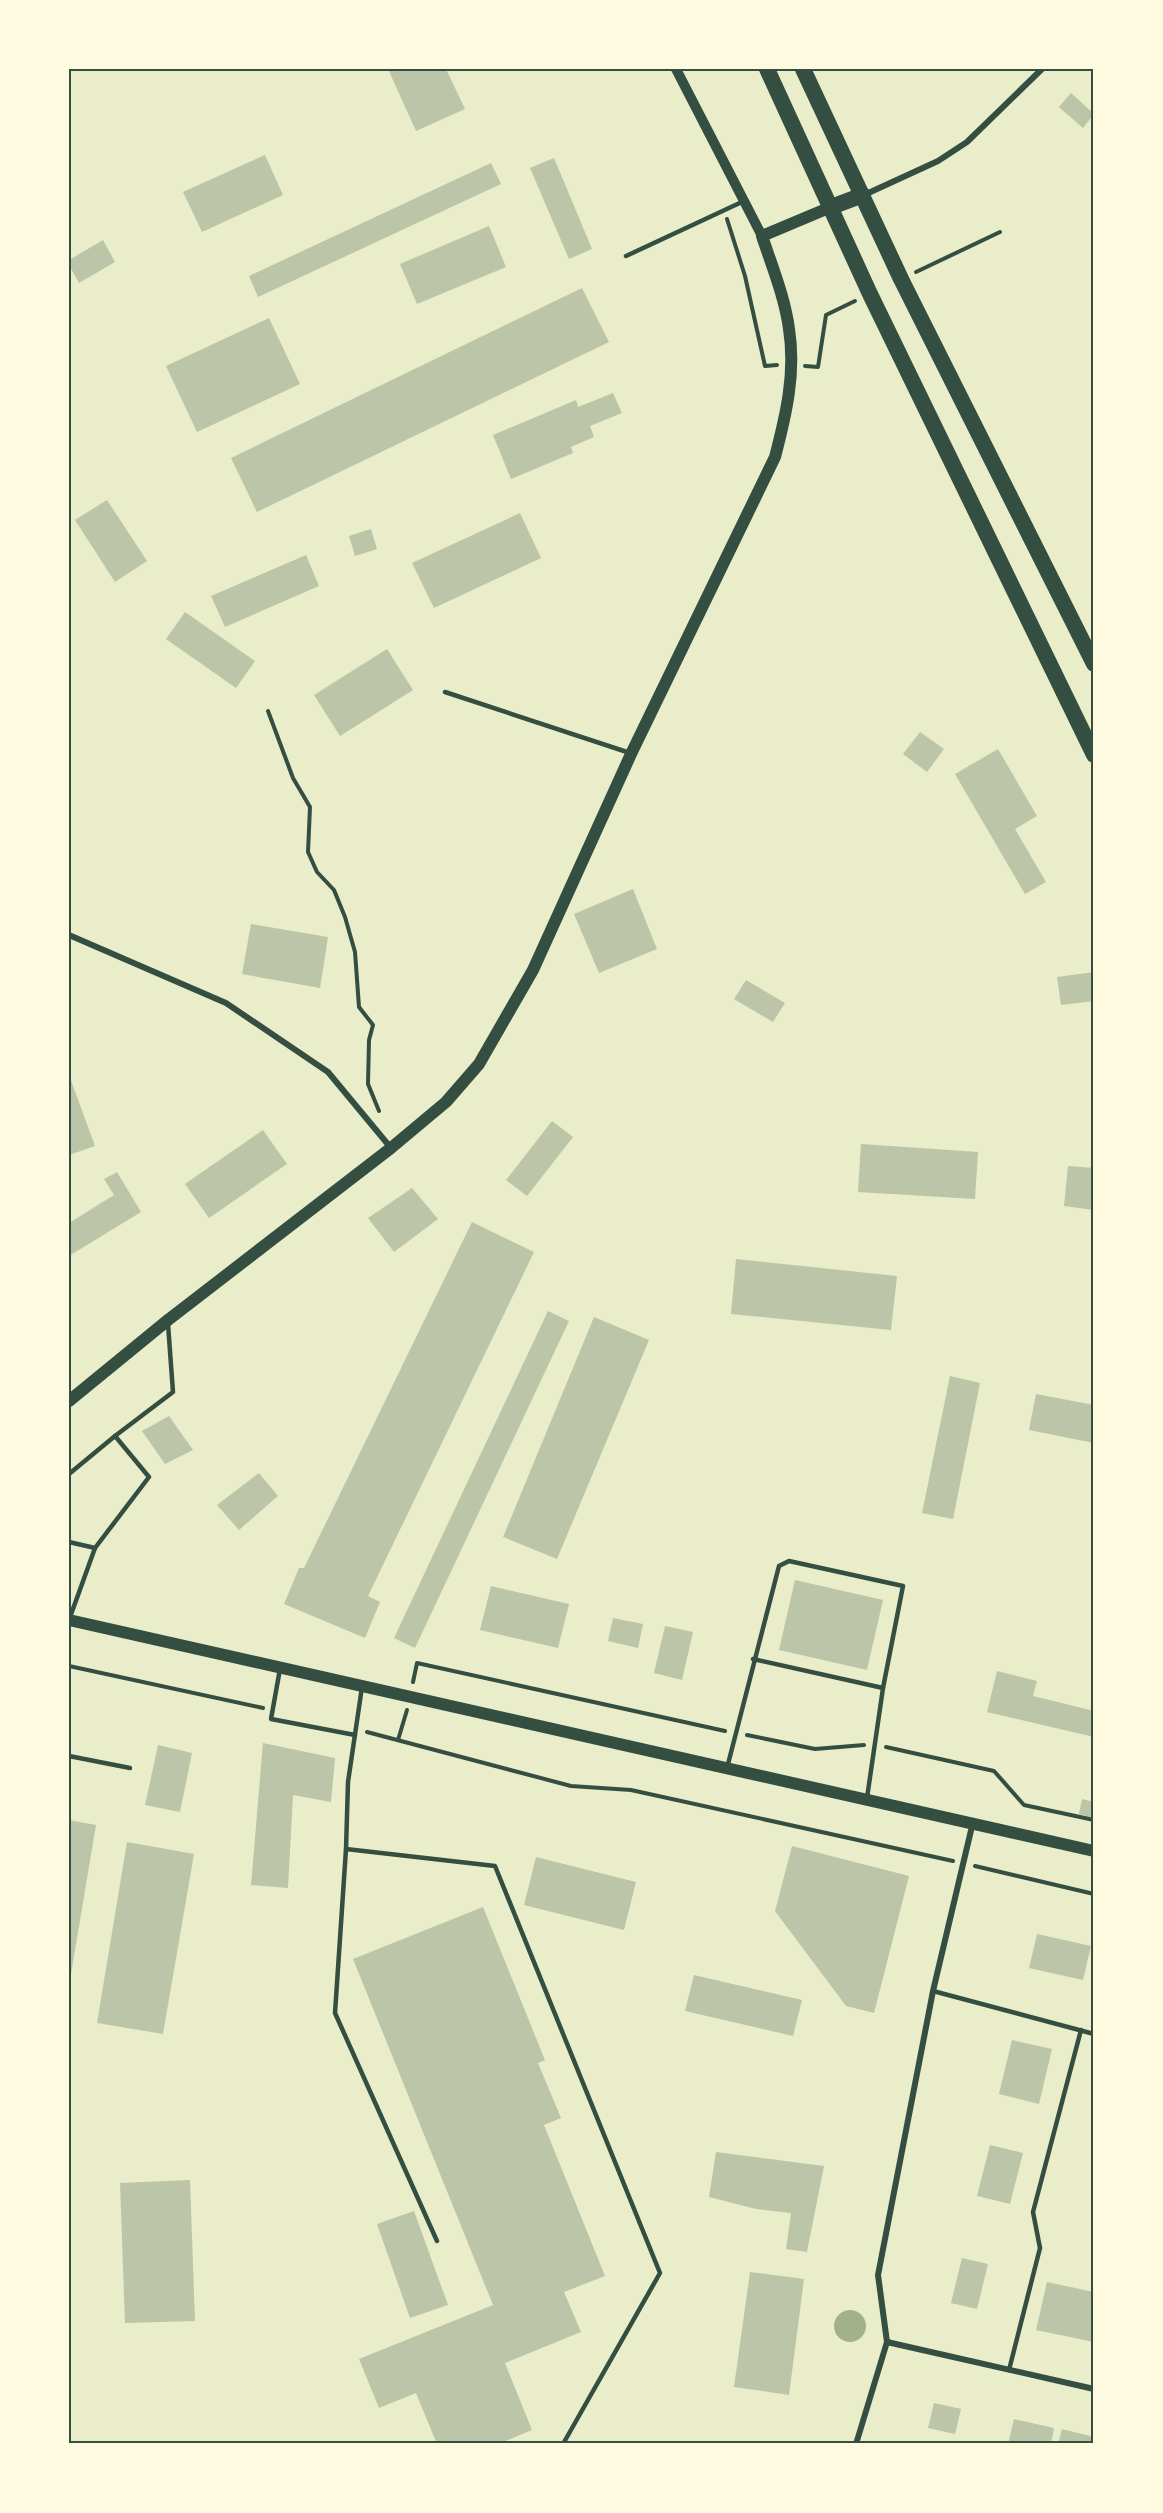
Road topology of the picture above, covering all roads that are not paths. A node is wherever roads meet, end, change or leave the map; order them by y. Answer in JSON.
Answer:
{"nodes":[{"id":1,"x":676,"y":69,"type":"edge"},
{"id":2,"x":767,"y":69,"type":"edge"},
{"id":3,"x":803,"y":69,"type":"edge"},
{"id":4,"x":1042,"y":69,"type":"edge"},
{"id":5,"x":863,"y":195,"type":"junction"},
{"id":6,"x":744,"y":201,"type":"junction"},
{"id":7,"x":831,"y":207,"type":"junction"},
{"id":8,"x":762,"y":236,"type":"junction"},
{"id":9,"x":626,"y":256,"type":"dead end"},
{"id":10,"x":1094,"y":664,"type":"edge"},
{"id":11,"x":445,"y":692,"type":"dead end"},
{"id":12,"x":631,"y":754,"type":"junction"},
{"id":13,"x":1094,"y":755,"type":"edge"},
{"id":14,"x":69,"y":935,"type":"edge"},
{"id":15,"x":391,"y":1148,"type":"junction"},
{"id":16,"x":168,"y":1320,"type":"junction"},
{"id":17,"x":69,"y":1401,"type":"edge"},
{"id":18,"x":115,"y":1436,"type":"junction"},
{"id":19,"x":69,"y":1474,"type":"edge"},
{"id":20,"x":69,"y":1542,"type":"edge"},
{"id":21,"x":95,"y":1548,"type":"junction"},
{"id":22,"x":69,"y":1620,"type":"edge"},
{"id":23,"x":753,"y":1659,"type":"junction"},
{"id":24,"x":280,"y":1669,"type":"junction"},
{"id":25,"x":362,"y":1688,"type":"junction"},
{"id":26,"x":883,"y":1688,"type":"junction"},
{"id":27,"x":355,"y":1732,"type":"junction"},
{"id":28,"x":69,"y":1756,"type":"edge"},
{"id":29,"x":130,"y":1768,"type":"dead end"},
{"id":30,"x":727,"y":1768,"type":"junction"},
{"id":31,"x":867,"y":1799,"type":"junction"},
{"id":32,"x":973,"y":1822,"type":"junction"},
{"id":33,"x":346,"y":1849,"type":"junction"},
{"id":34,"x":1094,"y":1851,"type":"edge"},
{"id":35,"x":933,"y":1991,"type":"junction"},
{"id":36,"x":1081,"y":2030,"type":"junction"},
{"id":37,"x":1094,"y":2034,"type":"edge"},
{"id":38,"x":437,"y":2241,"type":"dead end"},
{"id":39,"x":887,"y":2342,"type":"junction"},
{"id":40,"x":1009,"y":2370,"type":"junction"},
{"id":41,"x":1094,"y":2389,"type":"edge"},
{"id":42,"x":563,"y":2444,"type":"edge"},
{"id":43,"x":856,"y":2444,"type":"edge"}],
"edges":[{"from":1,"to":6,"type":"street"},
{"from":2,"to":7,"type":"highway"},
{"from":3,"to":5,"type":"highway"},
{"from":4,"to":5,"type":"street"},
{"from":5,"to":7,"type":"highway"},
{"from":5,"to":10,"type":"highway"},
{"from":6,"to":8,"type":"street"},
{"from":6,"to":9,"type":"lane"},
{"from":7,"to":8,"type":"main road"},
{"from":7,"to":13,"type":"highway"},
{"from":8,"to":12,"type":"main road"},
{"from":11,"to":12,"type":"lane"},
{"from":12,"to":15,"type":"main road"},
{"from":14,"to":15,"type":"street"},
{"from":15,"to":16,"type":"main road"},
{"from":16,"to":17,"type":"main road"},
{"from":16,"to":18,"type":"lane"},
{"from":18,"to":19,"type":"lane"},
{"from":18,"to":21,"type":"lane"},
{"from":20,"to":21,"type":"lane"},
{"from":21,"to":22,"type":"lane"},
{"from":22,"to":24,"type":"main road"},
{"from":23,"to":26,"type":"lane"},
{"from":23,"to":26,"type":"lane"},
{"from":23,"to":30,"type":"lane"},
{"from":24,"to":25,"type":"main road"},
{"from":24,"to":27,"type":"lane"},
{"from":25,"to":27,"type":"lane"},
{"from":25,"to":30,"type":"main road"},
{"from":26,"to":31,"type":"lane"},
{"from":27,"to":33,"type":"lane"},
{"from":28,"to":29,"type":"lane"},
{"from":30,"to":31,"type":"main road"},
{"from":31,"to":32,"type":"main road"},
{"from":32,"to":34,"type":"main road"},
{"from":32,"to":35,"type":"street"},
{"from":33,"to":38,"type":"lane"},
{"from":33,"to":42,"type":"lane"},
{"from":35,"to":36,"type":"lane"},
{"from":35,"to":39,"type":"street"},
{"from":36,"to":37,"type":"lane"},
{"from":36,"to":40,"type":"lane"},
{"from":39,"to":40,"type":"street"},
{"from":39,"to":43,"type":"street"},
{"from":40,"to":41,"type":"street"}]}
